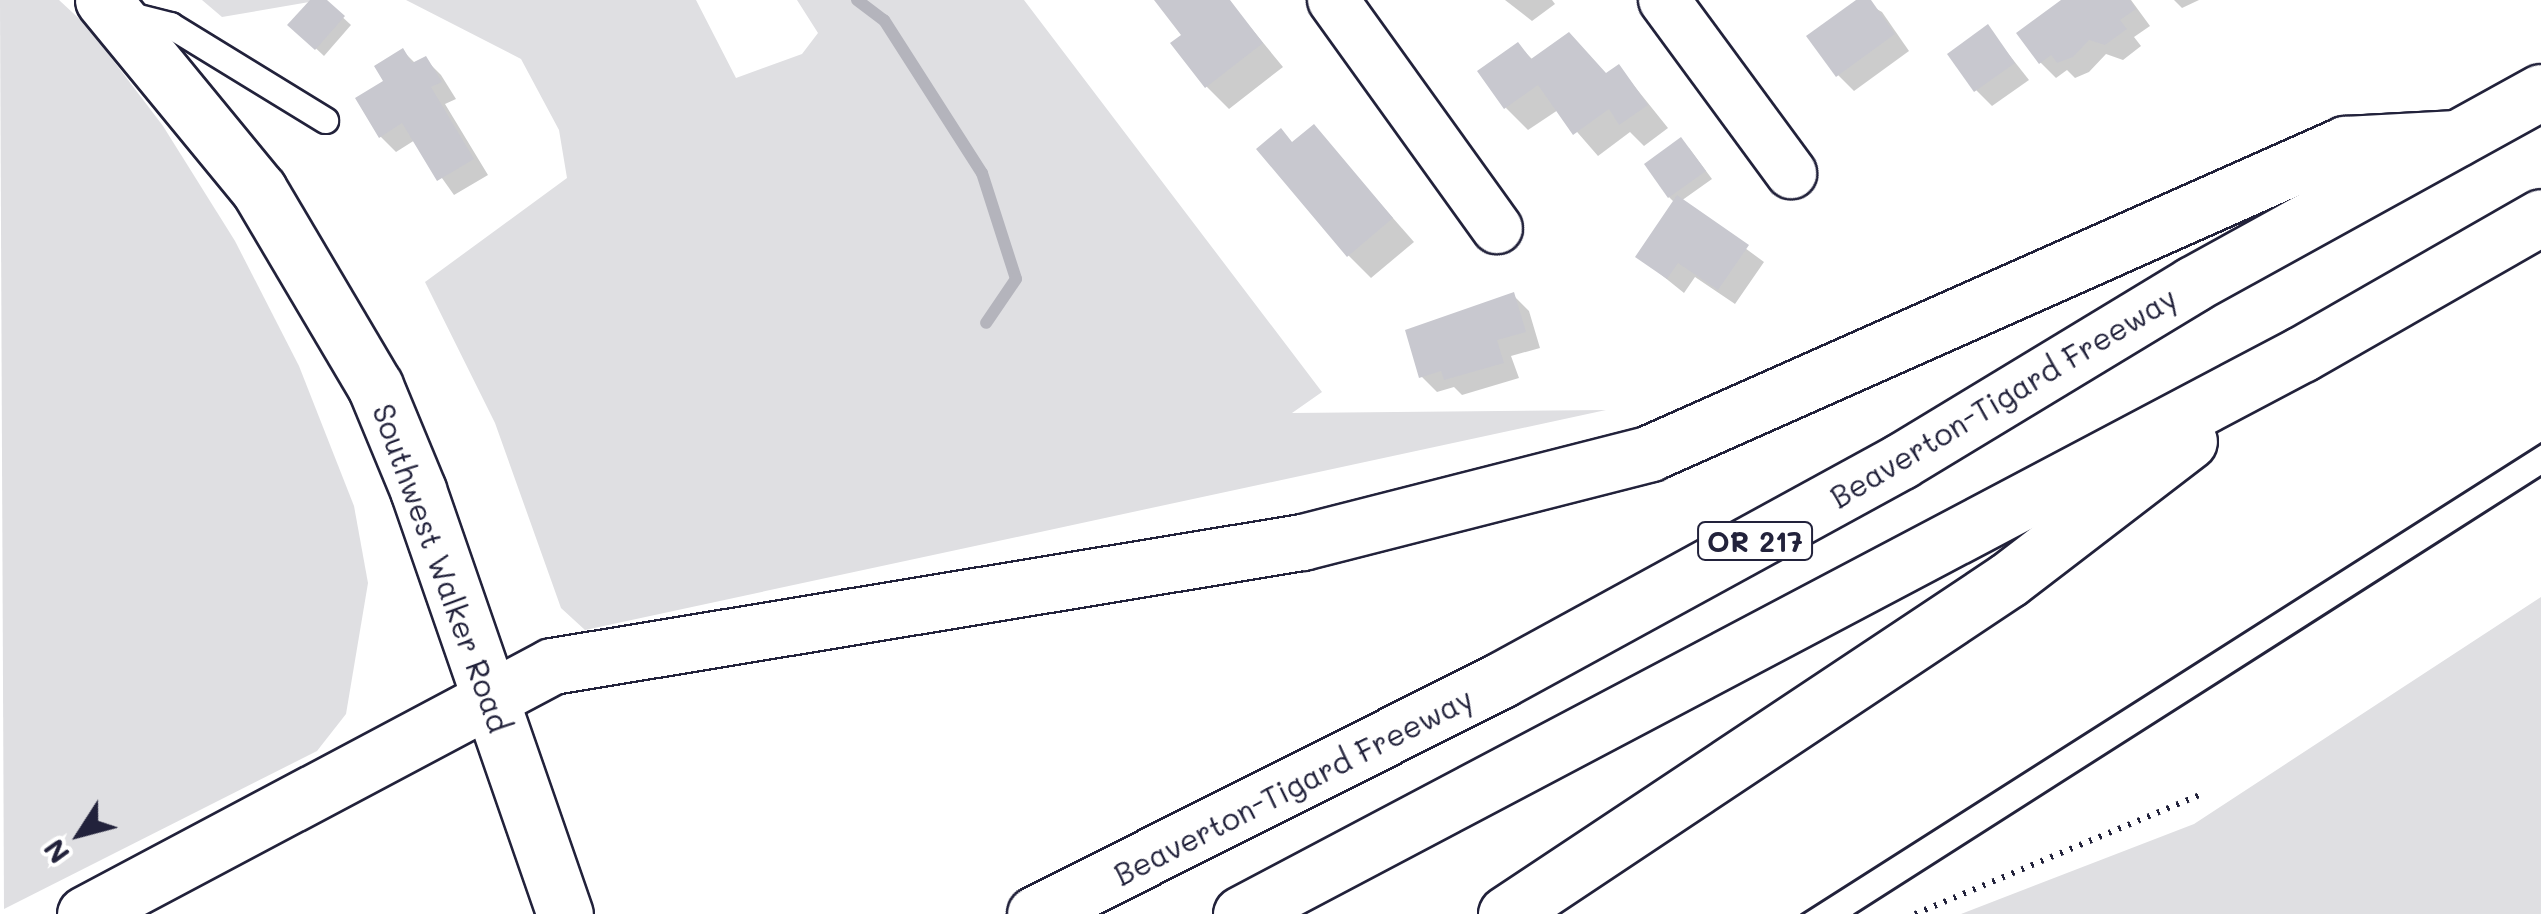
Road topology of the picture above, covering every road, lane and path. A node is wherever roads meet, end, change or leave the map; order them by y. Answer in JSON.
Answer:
{"nodes":[{"id":1,"x":1333,"y":0,"type":"edge"},
{"id":2,"x":1664,"y":0,"type":"edge"},
{"id":3,"x":108,"y":5,"type":"edge"},
{"id":4,"x":2541,"y":92,"type":"edge"},
{"id":5,"x":325,"y":120,"type":"dead end"},
{"id":6,"x":2457,"y":138,"type":"junction"},
{"id":7,"x":1790,"y":173,"type":"dead end"},
{"id":8,"x":2541,"y":217,"type":"edge"},
{"id":9,"x":1497,"y":228,"type":"dead end"},
{"id":10,"x":2302,"y":354,"type":"junction"},
{"id":11,"x":489,"y":694,"type":"junction"},
{"id":12,"x":2204,"y":793,"type":"dead end"},
{"id":13,"x":564,"y":909,"type":"edge"},
{"id":14,"x":86,"y":914,"type":"edge"},
{"id":15,"x":1035,"y":914,"type":"edge"},
{"id":16,"x":1240,"y":914,"type":"edge"},
{"id":17,"x":1506,"y":914,"type":"edge"},
{"id":18,"x":1914,"y":914,"type":"edge"}],
"edges":[{"from":1,"to":9,"type":"street"},
{"from":2,"to":7,"type":"street"},
{"from":3,"to":5,"type":"lane"},
{"from":3,"to":11,"type":"main road","name":"Southwest Walker Road"},
{"from":4,"to":6,"type":"main road","name":"Beaverton-Tigard Freeway","number":"OR 217"},
{"from":6,"to":11,"type":"main road"},
{"from":6,"to":15,"type":"main road","name":"Beaverton-Tigard Freeway","number":"OR 217"},
{"from":8,"to":10,"type":"main road","number":"OR 217"},
{"from":10,"to":16,"type":"main road","number":"OR 217"},
{"from":10,"to":17,"type":"main road"},
{"from":11,"to":13,"type":"main road","name":"Southwest Walker Road"},
{"from":11,"to":14,"type":"main road"},
{"from":12,"to":18,"type":"path"}]}
